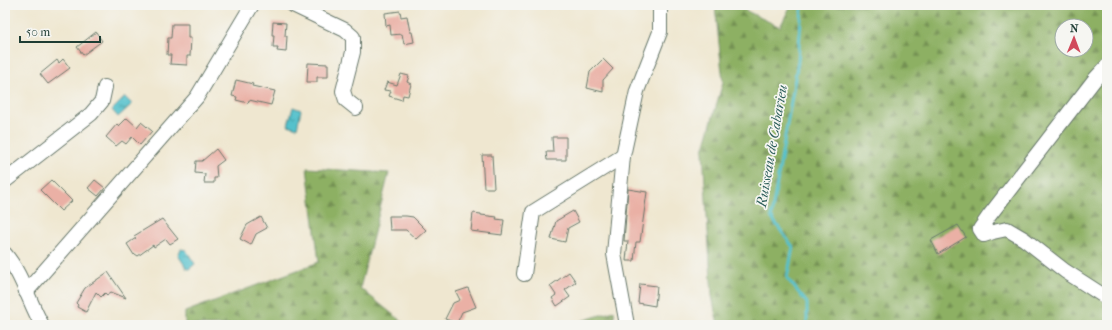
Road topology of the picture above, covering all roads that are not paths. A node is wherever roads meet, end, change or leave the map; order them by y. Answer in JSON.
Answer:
{"nodes":[{"id":1,"x":252,"y":5,"type":"edge"},
{"id":2,"x":293,"y":5,"type":"edge"},
{"id":3,"x":660,"y":5,"type":"edge"},
{"id":4,"x":1107,"y":66,"type":"edge"},
{"id":5,"x":105,"y":87,"type":"dead end"},
{"id":6,"x":356,"y":108,"type":"dead end"},
{"id":7,"x":623,"y":156,"type":"junction"},
{"id":8,"x":5,"y":181,"type":"edge"},
{"id":9,"x":5,"y":254,"type":"edge"},
{"id":10,"x":524,"y":274,"type":"dead end"},
{"id":11,"x":26,"y":292,"type":"junction"},
{"id":12,"x":1107,"y":298,"type":"edge"},
{"id":13,"x":42,"y":325,"type":"edge"},
{"id":14,"x":627,"y":325,"type":"edge"}],
"edges":[{"from":1,"to":11,"type":"street"},
{"from":2,"to":6,"type":"street"},
{"from":3,"to":7,"type":"street"},
{"from":4,"to":12,"type":"street"},
{"from":5,"to":8,"type":"street"},
{"from":7,"to":10,"type":"street"},
{"from":7,"to":14,"type":"street"},
{"from":9,"to":11,"type":"street"},
{"from":11,"to":13,"type":"street"}]}
